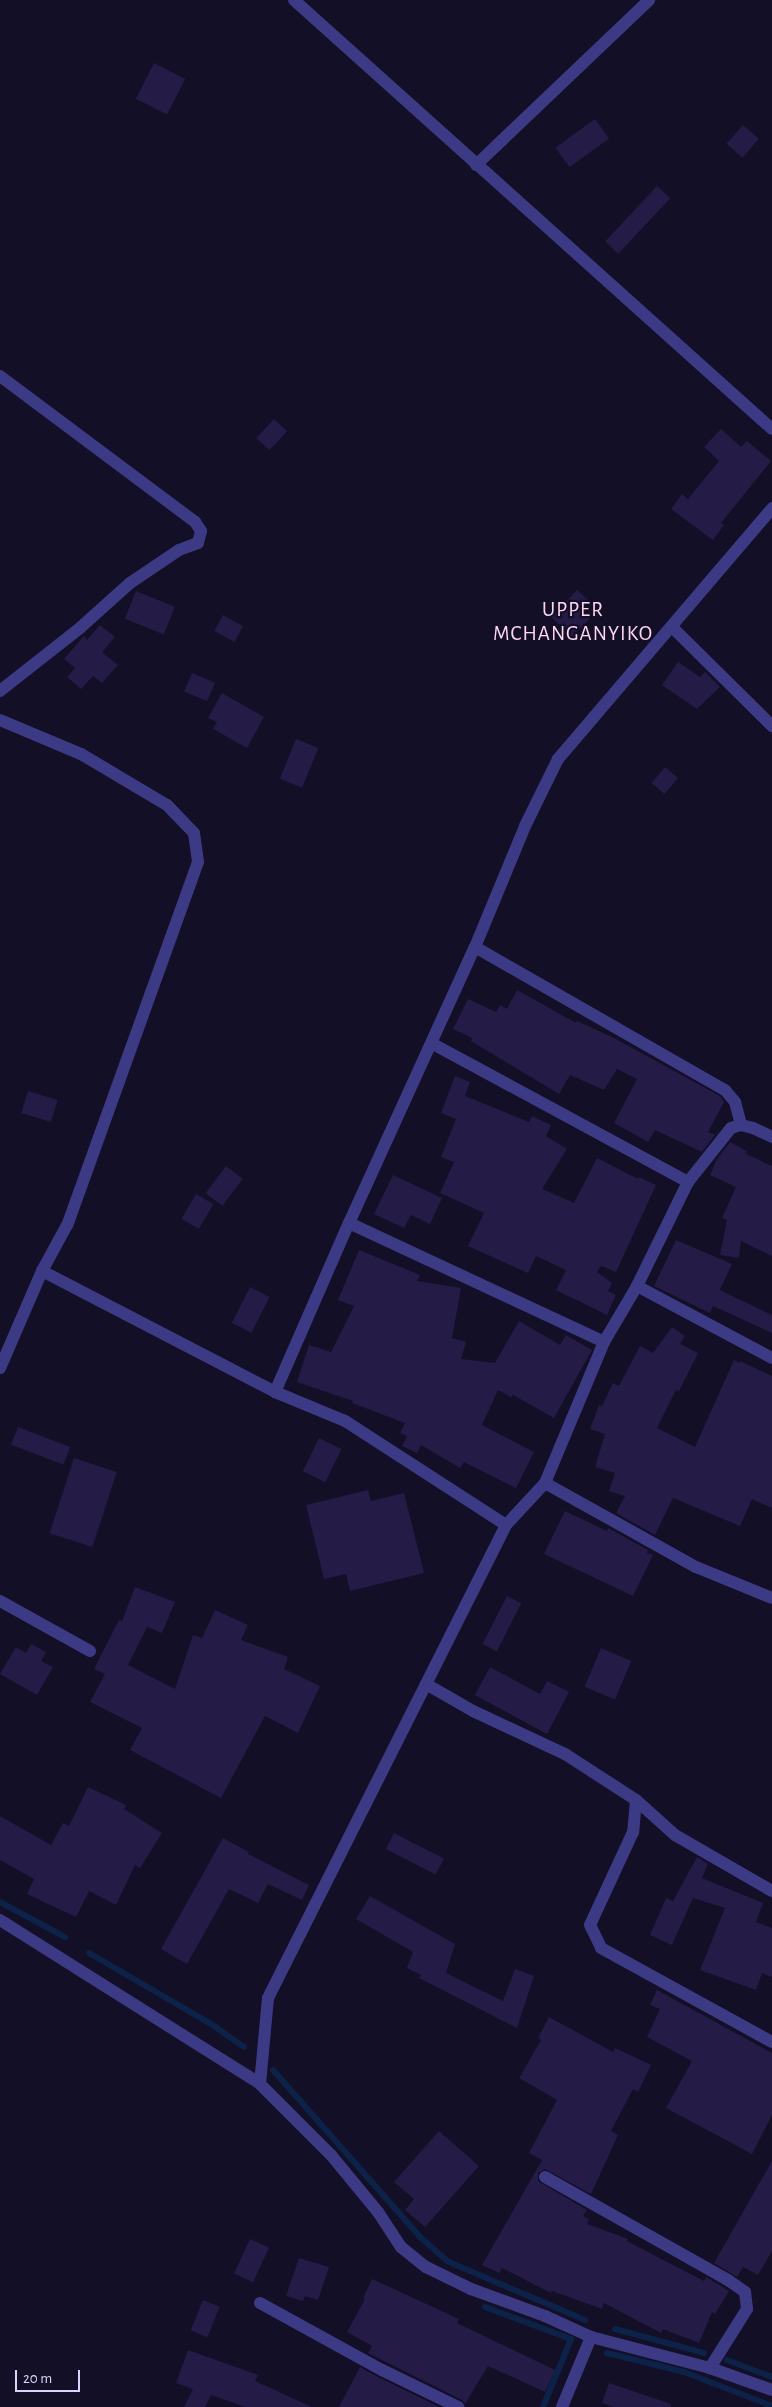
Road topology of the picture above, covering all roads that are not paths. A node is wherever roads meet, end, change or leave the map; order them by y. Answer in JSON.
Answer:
{"nodes":[{"id":1,"x":294,"y":0,"type":"edge"},
{"id":2,"x":649,"y":0,"type":"edge"},
{"id":3,"x":476,"y":165,"type":"junction"},
{"id":4,"x":0,"y":376,"type":"edge"},
{"id":5,"x":772,"y":429,"type":"edge"},
{"id":6,"x":772,"y":508,"type":"edge"},
{"id":7,"x":672,"y":627,"type":"junction"},
{"id":8,"x":0,"y":691,"type":"edge"},
{"id":9,"x":0,"y":720,"type":"edge"},
{"id":10,"x":772,"y":726,"type":"edge"},
{"id":11,"x":475,"y":948,"type":"junction"},
{"id":12,"x":433,"y":1044,"type":"junction"},
{"id":13,"x":742,"y":1126,"type":"junction"},
{"id":14,"x":772,"y":1137,"type":"edge"},
{"id":15,"x":688,"y":1182,"type":"junction"},
{"id":16,"x":349,"y":1223,"type":"junction"},
{"id":17,"x":42,"y":1271,"type":"junction"},
{"id":18,"x":637,"y":1286,"type":"junction"},
{"id":19,"x":604,"y":1342,"type":"junction"},
{"id":20,"x":772,"y":1358,"type":"edge"},
{"id":21,"x":0,"y":1368,"type":"edge"},
{"id":22,"x":275,"y":1392,"type":"junction"},
{"id":23,"x":545,"y":1483,"type":"junction"},
{"id":24,"x":506,"y":1524,"type":"junction"},
{"id":25,"x":772,"y":1598,"type":"edge"},
{"id":26,"x":0,"y":1601,"type":"edge"},
{"id":27,"x":90,"y":1651,"type":"dead end"},
{"id":28,"x":426,"y":1684,"type":"junction"},
{"id":29,"x":636,"y":1800,"type":"junction"},
{"id":30,"x":772,"y":1891,"type":"edge"},
{"id":31,"x":0,"y":1920,"type":"edge"},
{"id":32,"x":772,"y":2042,"type":"edge"},
{"id":33,"x":260,"y":2084,"type":"junction"},
{"id":34,"x":545,"y":2177,"type":"dead end"},
{"id":35,"x":260,"y":2303,"type":"dead end"},
{"id":36,"x":591,"y":2337,"type":"junction"},
{"id":37,"x":710,"y":2368,"type":"junction"},
{"id":38,"x":772,"y":2390,"type":"edge"},
{"id":39,"x":458,"y":2407,"type":"edge"},
{"id":40,"x":562,"y":2407,"type":"edge"}],
"edges":[{"from":1,"to":3,"type":"street"},
{"from":2,"to":3,"type":"street"},
{"from":3,"to":5,"type":"street"},
{"from":4,"to":8,"type":"street"},
{"from":6,"to":7,"type":"street"},
{"from":7,"to":10,"type":"street"},
{"from":7,"to":11,"type":"street"},
{"from":9,"to":17,"type":"street"},
{"from":11,"to":12,"type":"street"},
{"from":11,"to":13,"type":"street"},
{"from":12,"to":15,"type":"street"},
{"from":12,"to":16,"type":"street"},
{"from":13,"to":14,"type":"street"},
{"from":13,"to":15,"type":"street"},
{"from":15,"to":18,"type":"street"},
{"from":16,"to":19,"type":"street"},
{"from":16,"to":22,"type":"street"},
{"from":17,"to":21,"type":"street"},
{"from":17,"to":22,"type":"street"},
{"from":18,"to":19,"type":"street"},
{"from":18,"to":20,"type":"street"},
{"from":19,"to":23,"type":"street"},
{"from":22,"to":24,"type":"street"},
{"from":23,"to":24,"type":"street"},
{"from":23,"to":25,"type":"street"},
{"from":24,"to":28,"type":"street"},
{"from":26,"to":27,"type":"street"},
{"from":28,"to":29,"type":"street"},
{"from":28,"to":33,"type":"street"},
{"from":29,"to":30,"type":"street"},
{"from":29,"to":32,"type":"street"},
{"from":31,"to":33,"type":"street"},
{"from":33,"to":36,"type":"street"},
{"from":34,"to":37,"type":"street"},
{"from":35,"to":39,"type":"street"},
{"from":36,"to":37,"type":"street"},
{"from":36,"to":40,"type":"street"},
{"from":37,"to":38,"type":"street"}]}
